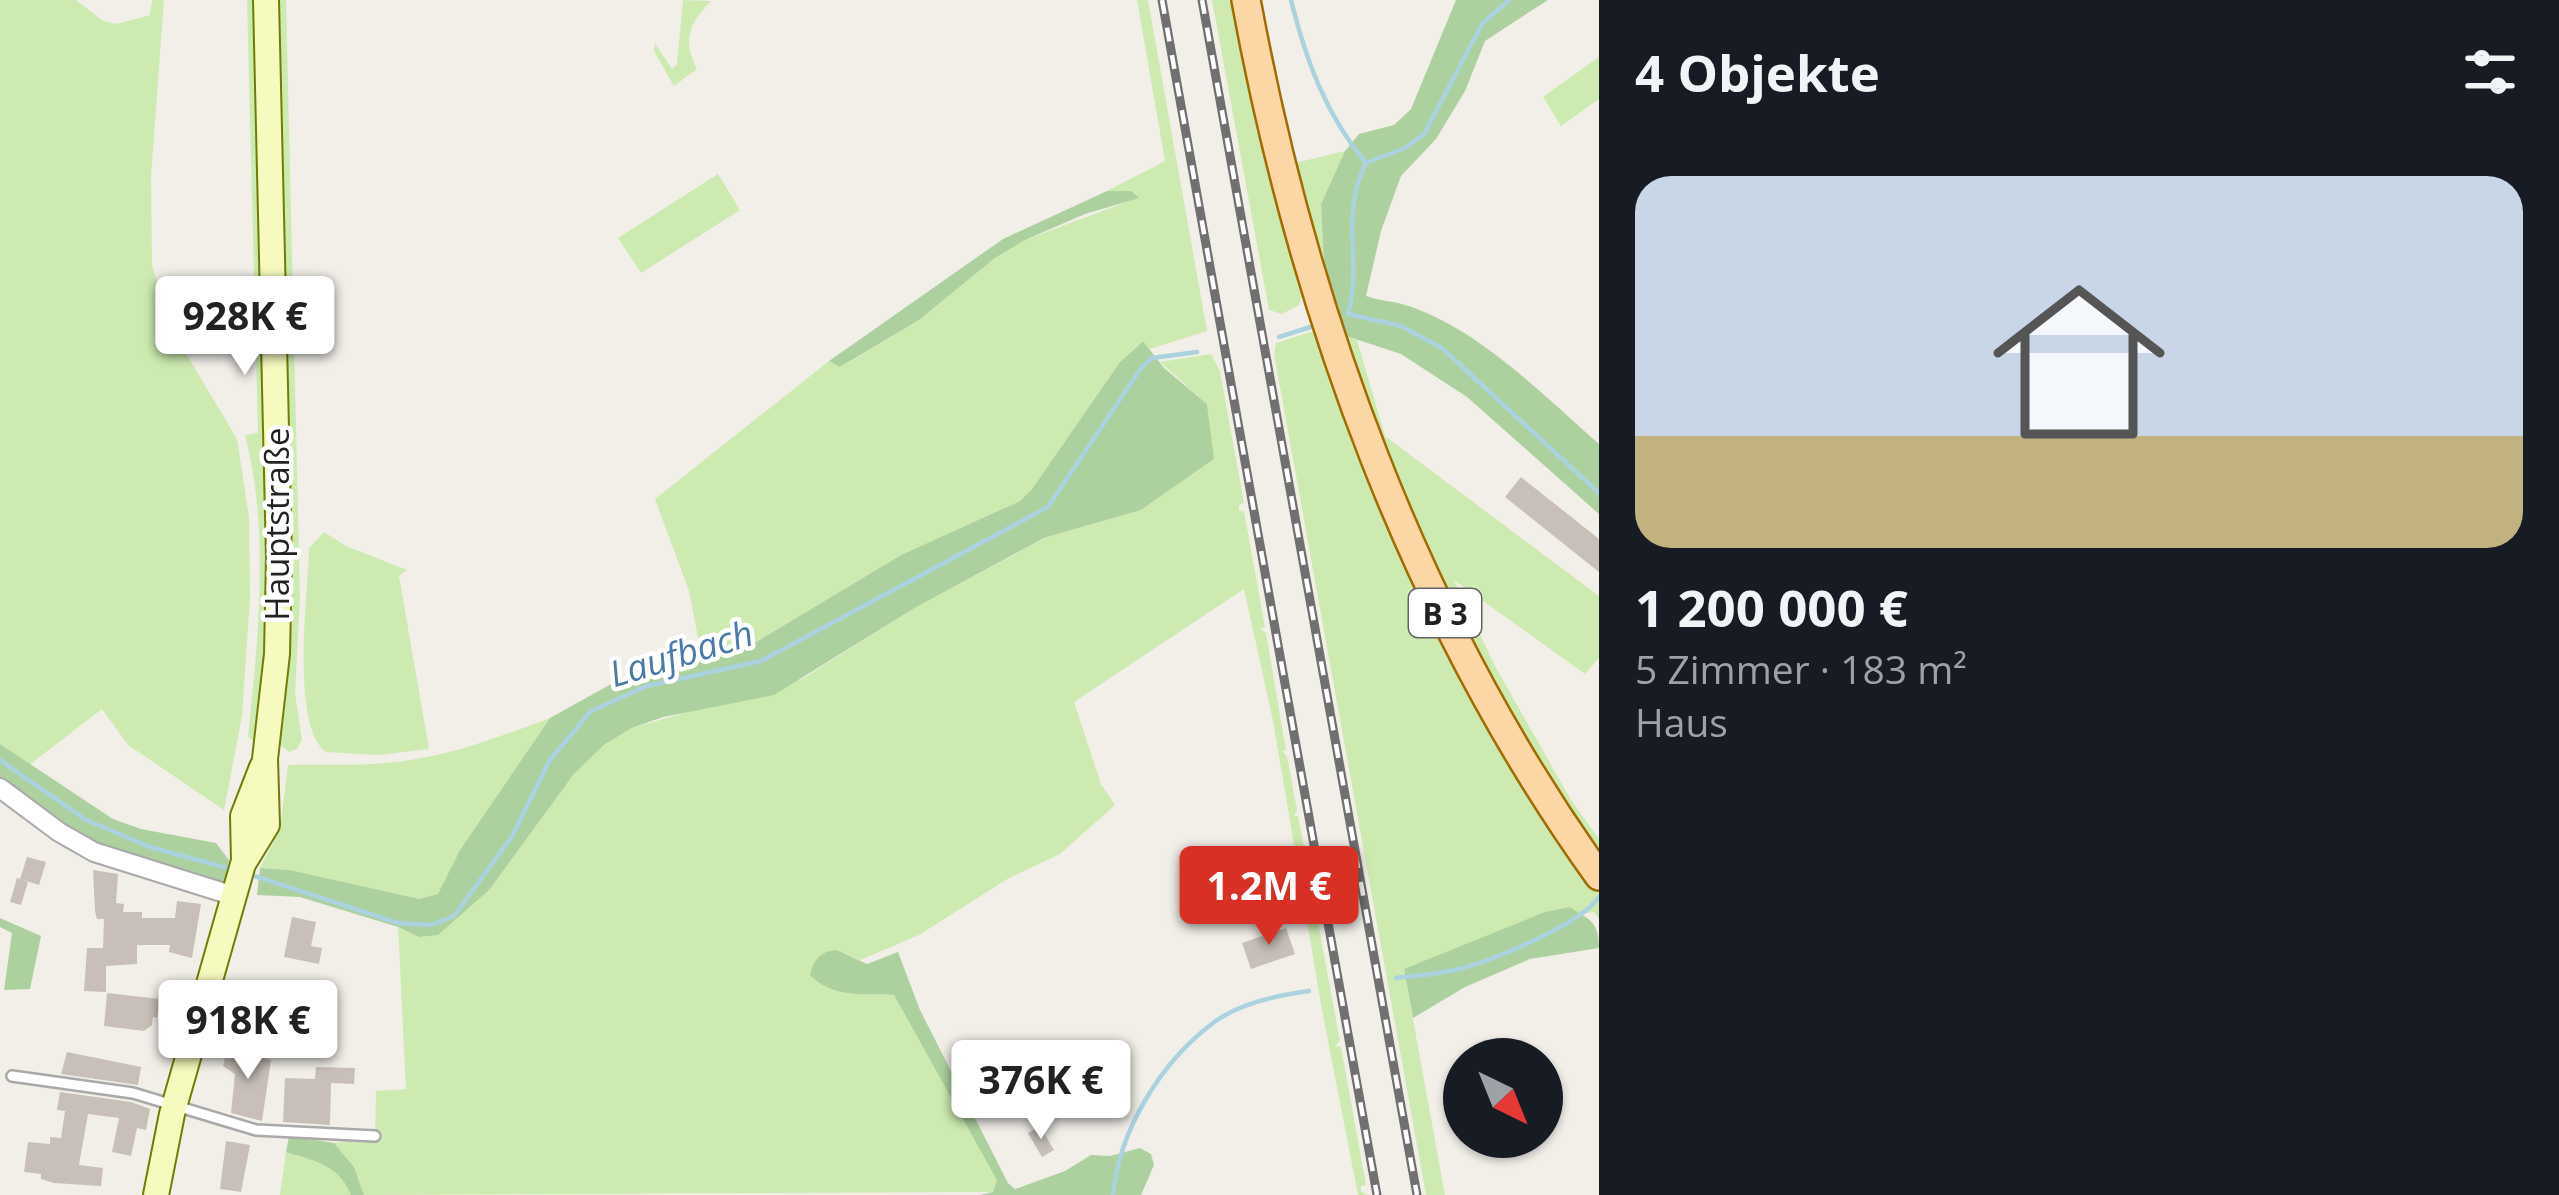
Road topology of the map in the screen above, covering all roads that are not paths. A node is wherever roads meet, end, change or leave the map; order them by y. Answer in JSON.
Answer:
{"nodes":[{"id":1,"x":266,"y":0,"type":"edge"},
{"id":2,"x":1246,"y":0,"type":"edge"},
{"id":3,"x":0,"y":788,"type":"edge"},
{"id":4,"x":1599,"y":875,"type":"edge"},
{"id":5,"x":240,"y":876,"type":"junction"},
{"id":6,"x":13,"y":1076,"type":"dead end"},
{"id":7,"x":176,"y":1103,"type":"junction"},
{"id":8,"x":375,"y":1136,"type":"dead end"},
{"id":9,"x":156,"y":1195,"type":"edge"}],
"edges":[{"from":1,"to":5,"type":"street","name":"Hauptstraße"},
{"from":2,"to":4,"type":"main road","number":"B 3"},
{"from":3,"to":5,"type":"street"},
{"from":5,"to":7,"type":"street","name":"Hauptstraße"},
{"from":6,"to":7,"type":"lane"},
{"from":7,"to":8,"type":"lane"},
{"from":7,"to":9,"type":"street","name":"Hauptstraße"}]}
